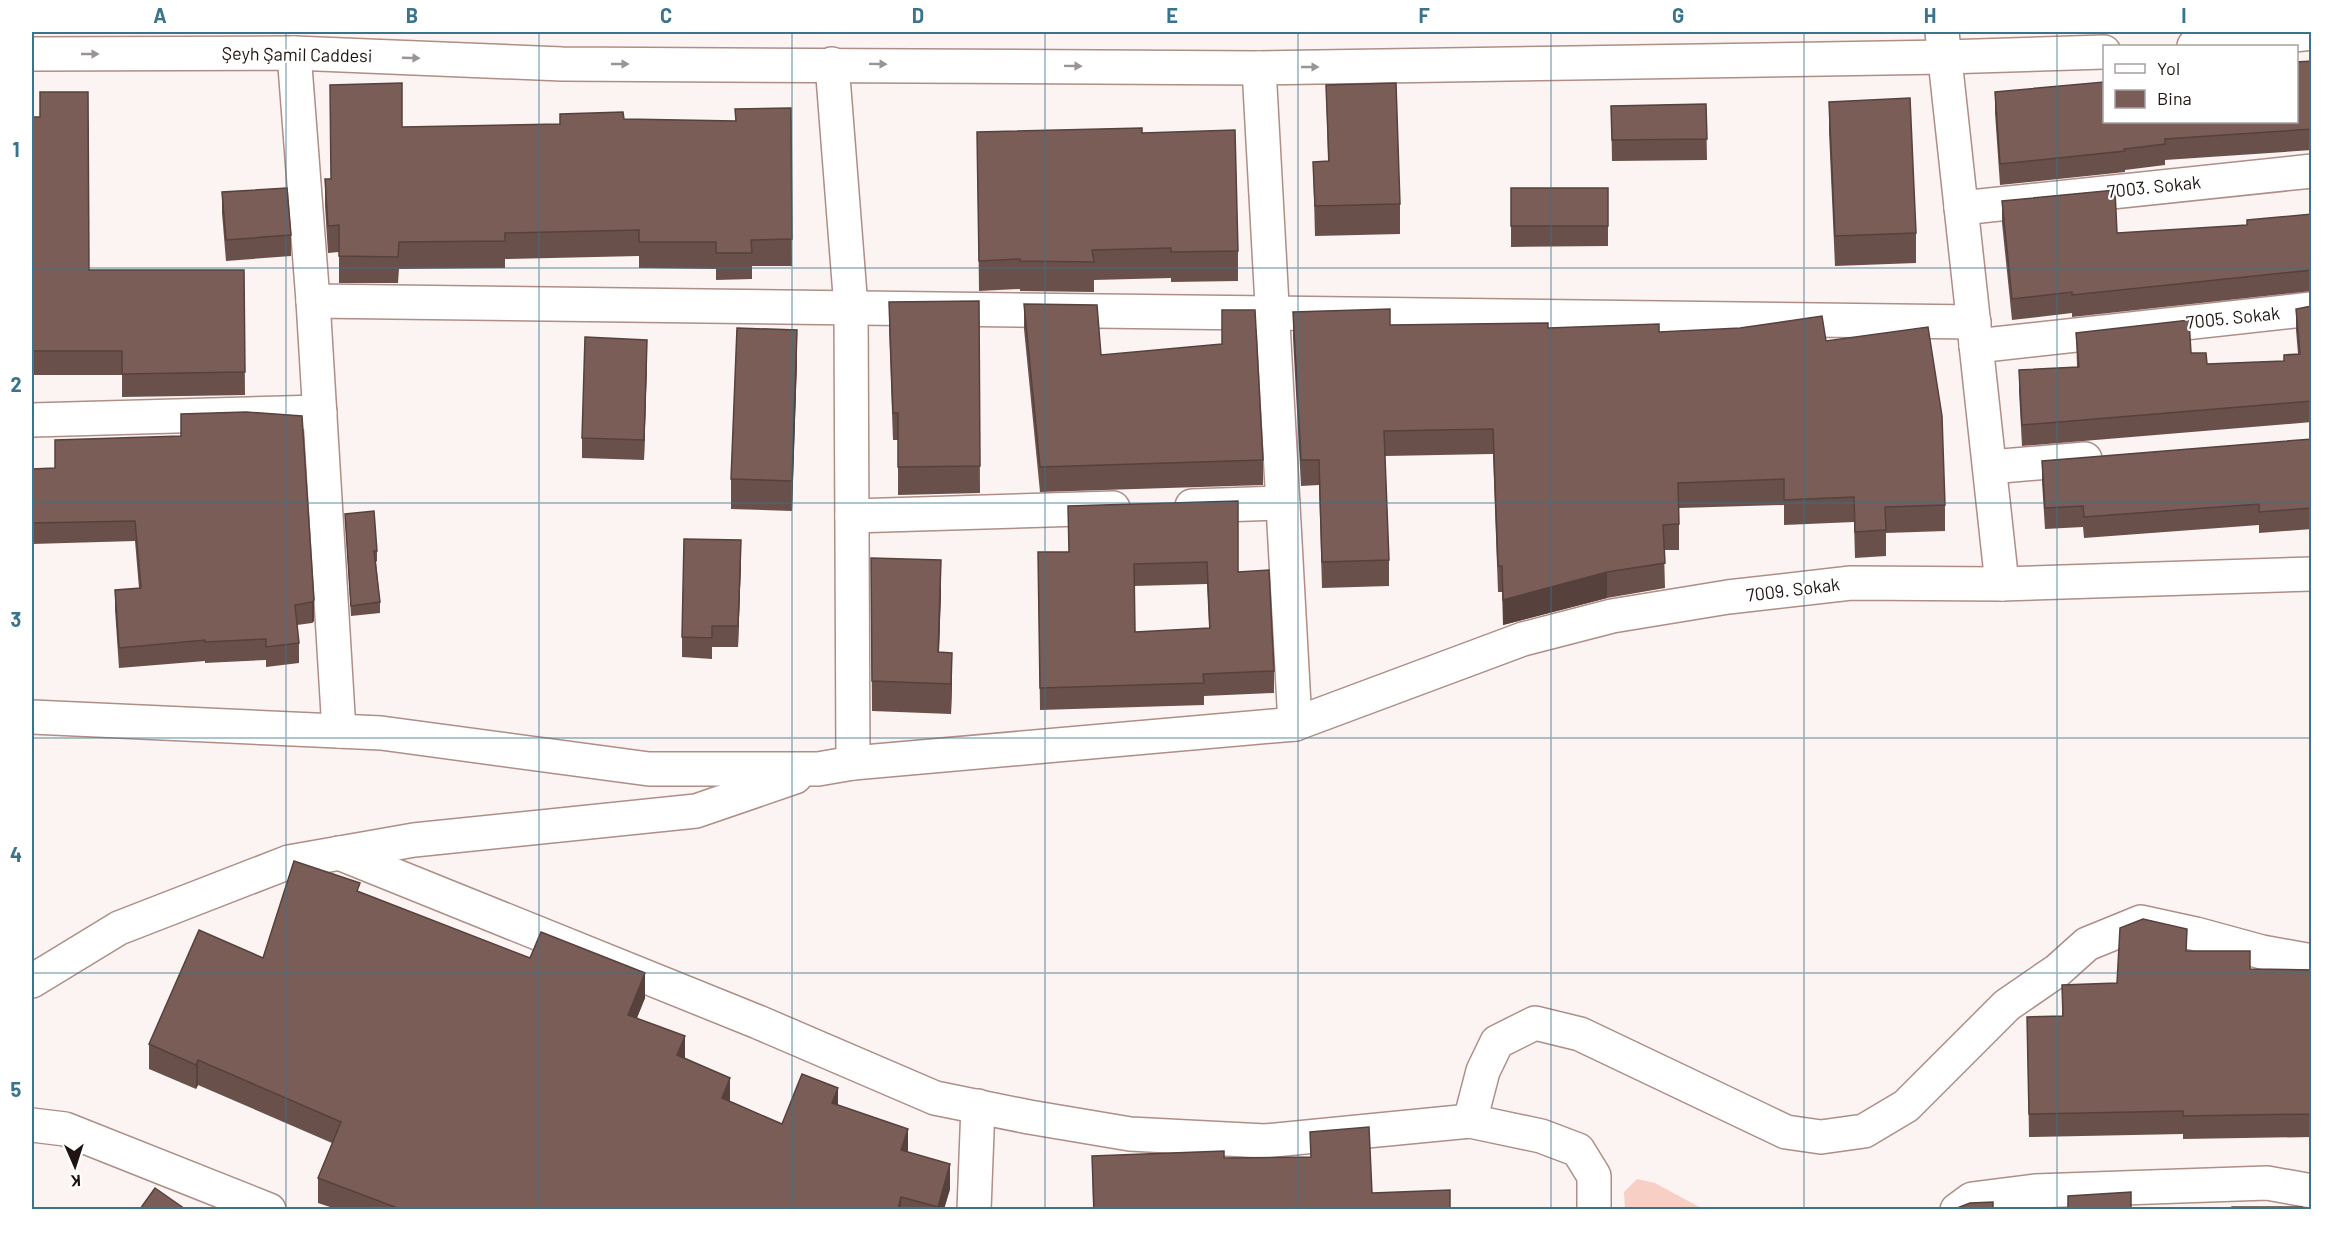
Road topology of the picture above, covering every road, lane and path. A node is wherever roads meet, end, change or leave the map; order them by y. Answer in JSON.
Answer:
{"nodes":[{"id":1,"x":2312,"y":33,"type":"edge"},
{"id":2,"x":1943,"y":44,"type":"edge"},
{"id":3,"x":2203,"y":45,"type":"edge"},
{"id":4,"x":2103,"y":52,"type":"edge"},
{"id":5,"x":294,"y":53,"type":"junction"},
{"id":6,"x":32,"y":54,"type":"edge"},
{"id":7,"x":832,"y":64,"type":"junction"},
{"id":8,"x":1259,"y":68,"type":"junction"},
{"id":9,"x":2312,"y":171,"type":"edge"},
{"id":10,"x":1961,"y":208,"type":"junction"},
{"id":11,"x":313,"y":301,"type":"junction"},
{"id":12,"x":851,"y":308,"type":"junction"},
{"id":13,"x":2312,"y":309,"type":"edge"},
{"id":14,"x":1272,"y":313,"type":"junction"},
{"id":15,"x":1975,"y":334,"type":"junction"},
{"id":16,"x":320,"y":412,"type":"junction"},
{"id":17,"x":32,"y":420,"type":"edge"},
{"id":18,"x":2109,"y":457,"type":"edge"},
{"id":19,"x":1990,"y":467,"type":"junction"},
{"id":20,"x":1283,"y":503,"type":"junction"},
{"id":21,"x":852,"y":516,"type":"junction"},
{"id":22,"x":2308,"y":576,"type":"edge"},
{"id":23,"x":2002,"y":584,"type":"junction"},
{"id":24,"x":32,"y":717,"type":"edge"},
{"id":25,"x":1295,"y":724,"type":"junction"},
{"id":26,"x":339,"y":732,"type":"junction"},
{"id":27,"x":853,"y":763,"type":"junction"},
{"id":28,"x":818,"y":769,"type":"junction"},
{"id":29,"x":339,"y":853,"type":"junction"},
{"id":30,"x":2312,"y":961,"type":"edge"},
{"id":31,"x":32,"y":981,"type":"edge"},
{"id":32,"x":978,"y":1106,"type":"junction"},
{"id":33,"x":1470,"y":1121,"type":"junction"},
{"id":34,"x":32,"y":1125,"type":"edge"},
{"id":35,"x":2312,"y":1191,"type":"edge"},
{"id":36,"x":269,"y":1209,"type":"edge"},
{"id":37,"x":974,"y":1209,"type":"edge"},
{"id":38,"x":1594,"y":1209,"type":"edge"},
{"id":39,"x":1957,"y":1209,"type":"edge"}],
"edges":[{"from":1,"to":3,"type":"street"},
{"from":2,"to":4,"type":"street","name":"Şeyh Şamil Caddesi"},
{"from":8,"to":2,"type":"street","name":"Şeyh Şamil Caddesi","one_way":true},
{"from":2,"to":10,"type":"street"},
{"from":6,"to":5,"type":"street","name":"Şeyh Şamil Caddesi","one_way":true},
{"from":5,"to":7,"type":"street","name":"Şeyh Şamil Caddesi","one_way":true},
{"from":5,"to":11,"type":"street"},
{"from":7,"to":8,"type":"street","name":"Şeyh Şamil Caddesi","one_way":true},
{"from":7,"to":12,"type":"street"},
{"from":8,"to":14,"type":"street"},
{"from":9,"to":10,"type":"street","name":"7003. Sokak"},
{"from":10,"to":15,"type":"street"},
{"from":11,"to":12,"type":"street","name":"7005. Sokak"},
{"from":11,"to":16,"type":"street"},
{"from":12,"to":14,"type":"street","name":"7005. Sokak"},
{"from":12,"to":21,"type":"street"},
{"from":13,"to":15,"type":"street","name":"7005. Sokak"},
{"from":14,"to":15,"type":"street","name":"7005. Sokak"},
{"from":14,"to":20,"type":"street"},
{"from":15,"to":19,"type":"street"},
{"from":16,"to":17,"type":"street"},
{"from":16,"to":26,"type":"street"},
{"from":18,"to":19,"type":"street"},
{"from":19,"to":23,"type":"street"},
{"from":20,"to":21,"type":"street"},
{"from":20,"to":25,"type":"street"},
{"from":21,"to":27,"type":"street"},
{"from":22,"to":23,"type":"street","name":"7009. Sokak"},
{"from":23,"to":25,"type":"street","name":"7009. Sokak"},
{"from":24,"to":26,"type":"street"},
{"from":25,"to":27,"type":"street","name":"7009. Sokak"},
{"from":26,"to":28,"type":"street"},
{"from":27,"to":28,"type":"street","name":"7009. Sokak"},
{"from":28,"to":29,"type":"street"},
{"from":29,"to":31,"type":"street"},
{"from":29,"to":32,"type":"street"},
{"from":30,"to":33,"type":"street"},
{"from":32,"to":33,"type":"street"},
{"from":32,"to":37,"type":"street"},
{"from":33,"to":38,"type":"street"},
{"from":34,"to":36,"type":"street"},
{"from":35,"to":39,"type":"street"}]}
